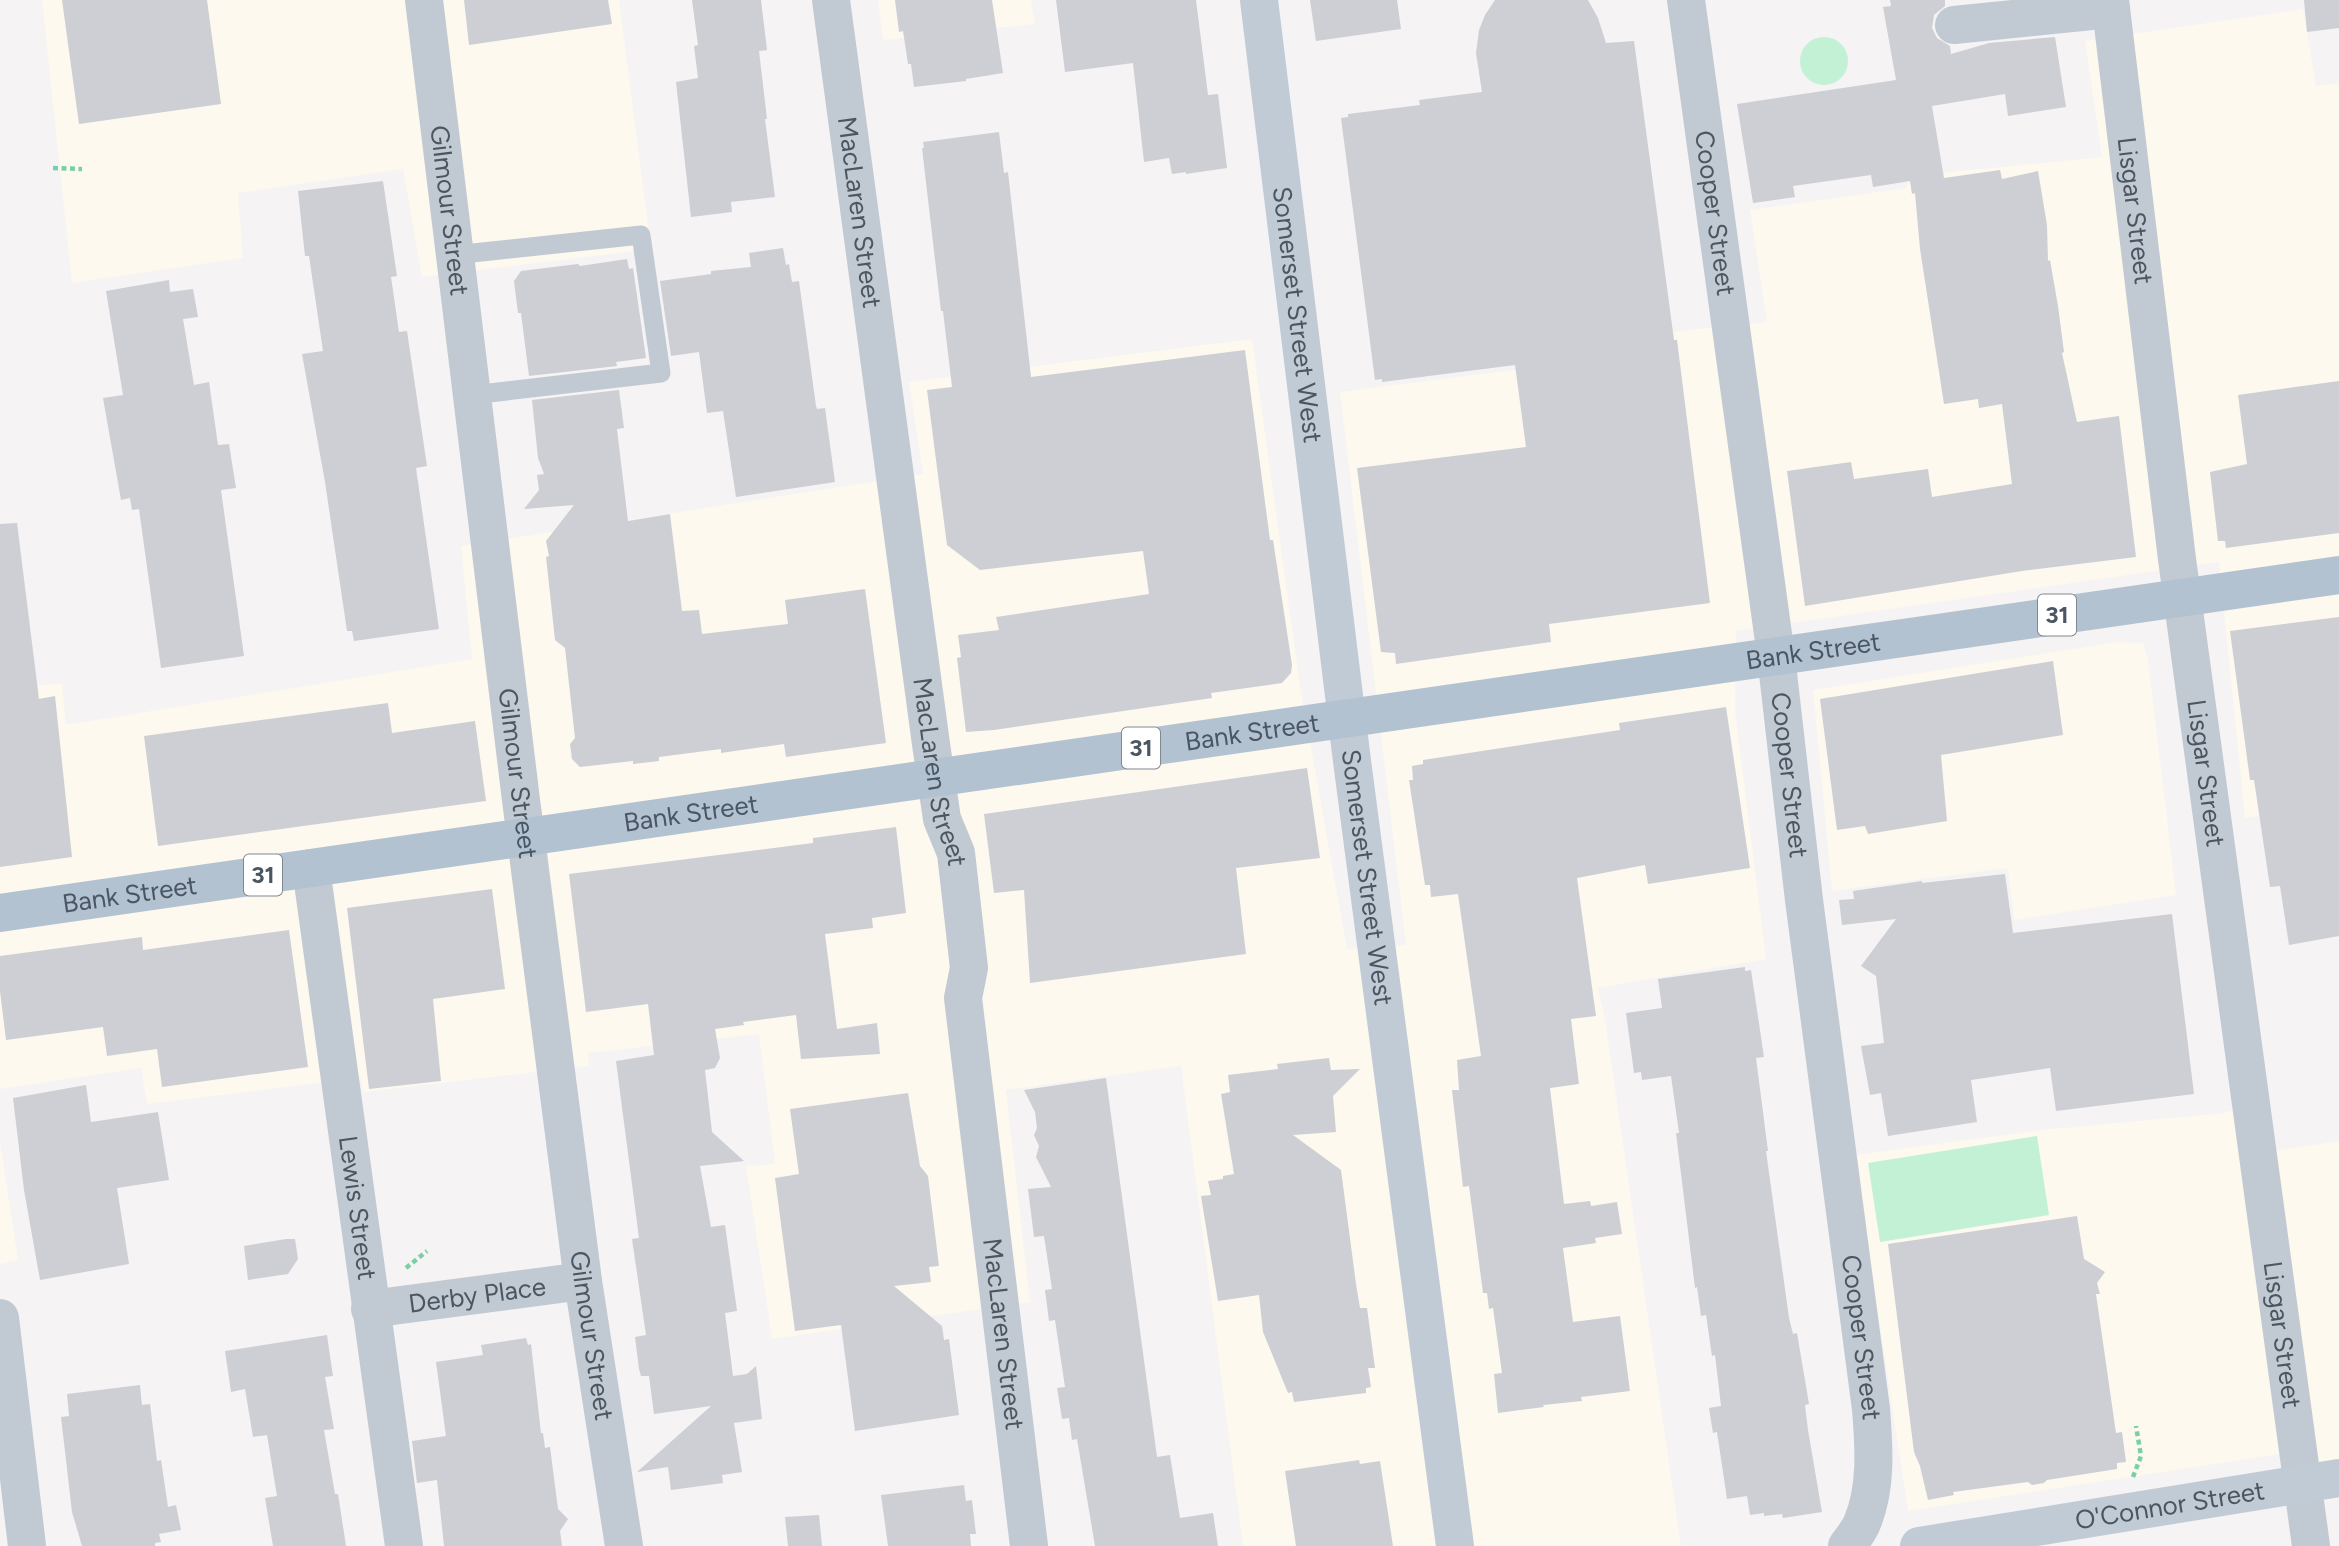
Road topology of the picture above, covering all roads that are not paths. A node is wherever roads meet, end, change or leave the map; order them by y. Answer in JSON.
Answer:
{"nodes":[{"id":1,"x":424,"y":0,"type":"edge"},
{"id":2,"x":831,"y":0,"type":"edge"},
{"id":3,"x":1259,"y":0,"type":"edge"},
{"id":4,"x":1686,"y":0,"type":"edge"},
{"id":5,"x":2110,"y":4,"type":"edge"},
{"id":6,"x":1954,"y":25,"type":"dead end"},
{"id":7,"x":454,"y":256,"type":"junction"},
{"id":8,"x":472,"y":395,"type":"junction"},
{"id":9,"x":2339,"y":575,"type":"edge"},
{"id":10,"x":2183,"y":597,"type":"junction"},
{"id":11,"x":1776,"y":656,"type":"junction"},
{"id":12,"x":1346,"y":718,"type":"junction"},
{"id":13,"x":937,"y":779,"type":"junction"},
{"id":14,"x":526,"y":836,"type":"junction"},
{"id":15,"x":311,"y":868,"type":"junction"},
{"id":16,"x":0,"y":913,"type":"edge"},
{"id":17,"x":583,"y":1281,"type":"junction"},
{"id":18,"x":370,"y":1309,"type":"junction"},
{"id":19,"x":0,"y":1318,"type":"edge"},
{"id":20,"x":2322,"y":1481,"type":"edge"},
{"id":21,"x":27,"y":1546,"type":"edge"},
{"id":22,"x":404,"y":1546,"type":"edge"},
{"id":23,"x":624,"y":1546,"type":"edge"},
{"id":24,"x":1029,"y":1546,"type":"edge"},
{"id":25,"x":1455,"y":1546,"type":"edge"},
{"id":26,"x":1847,"y":1546,"type":"edge"},
{"id":27,"x":1923,"y":1546,"type":"edge"},
{"id":28,"x":2311,"y":1546,"type":"edge"}],
"edges":[{"from":1,"to":7,"type":"street","name":"Gilmour Street"},
{"from":2,"to":13,"type":"street","name":"MacLaren Street"},
{"from":3,"to":12,"type":"main road","name":"Somerset Street West"},
{"from":4,"to":11,"type":"street","name":"Cooper Street"},
{"from":5,"to":6,"type":"street"},
{"from":5,"to":10,"type":"street","name":"Lisgar Street"},
{"from":7,"to":8,"type":"street","name":"Gilmour Street"},
{"from":7,"to":8,"type":"lane"},
{"from":8,"to":14,"type":"street","name":"Gilmour Street"},
{"from":9,"to":10,"type":"main road","name":"Bank Street","number":"31"},
{"from":10,"to":11,"type":"main road","name":"Bank Street","number":"31"},
{"from":10,"to":20,"type":"street","name":"Lisgar Street"},
{"from":11,"to":12,"type":"main road","name":"Bank Street","number":"31"},
{"from":11,"to":26,"type":"street","name":"Cooper Street"},
{"from":12,"to":13,"type":"main road","name":"Bank Street","number":"31"},
{"from":12,"to":25,"type":"main road","name":"Somerset Street West"},
{"from":13,"to":14,"type":"main road","name":"Bank Street","number":"31"},
{"from":13,"to":24,"type":"street","name":"MacLaren Street"},
{"from":14,"to":15,"type":"main road","name":"Bank Street","number":"31"},
{"from":14,"to":17,"type":"street","name":"Gilmour Street"},
{"from":15,"to":16,"type":"main road","name":"Bank Street","number":"31"},
{"from":15,"to":18,"type":"street","name":"Lewis Street"},
{"from":17,"to":18,"type":"street","name":"Derby Place"},
{"from":17,"to":23,"type":"street","name":"Gilmour Street"},
{"from":18,"to":22,"type":"street","name":"Lewis Street"},
{"from":19,"to":21,"type":"street"},
{"from":20,"to":27,"type":"main road","name":"O'Connor Street"},
{"from":20,"to":28,"type":"street","name":"Lisgar Street"}]}
